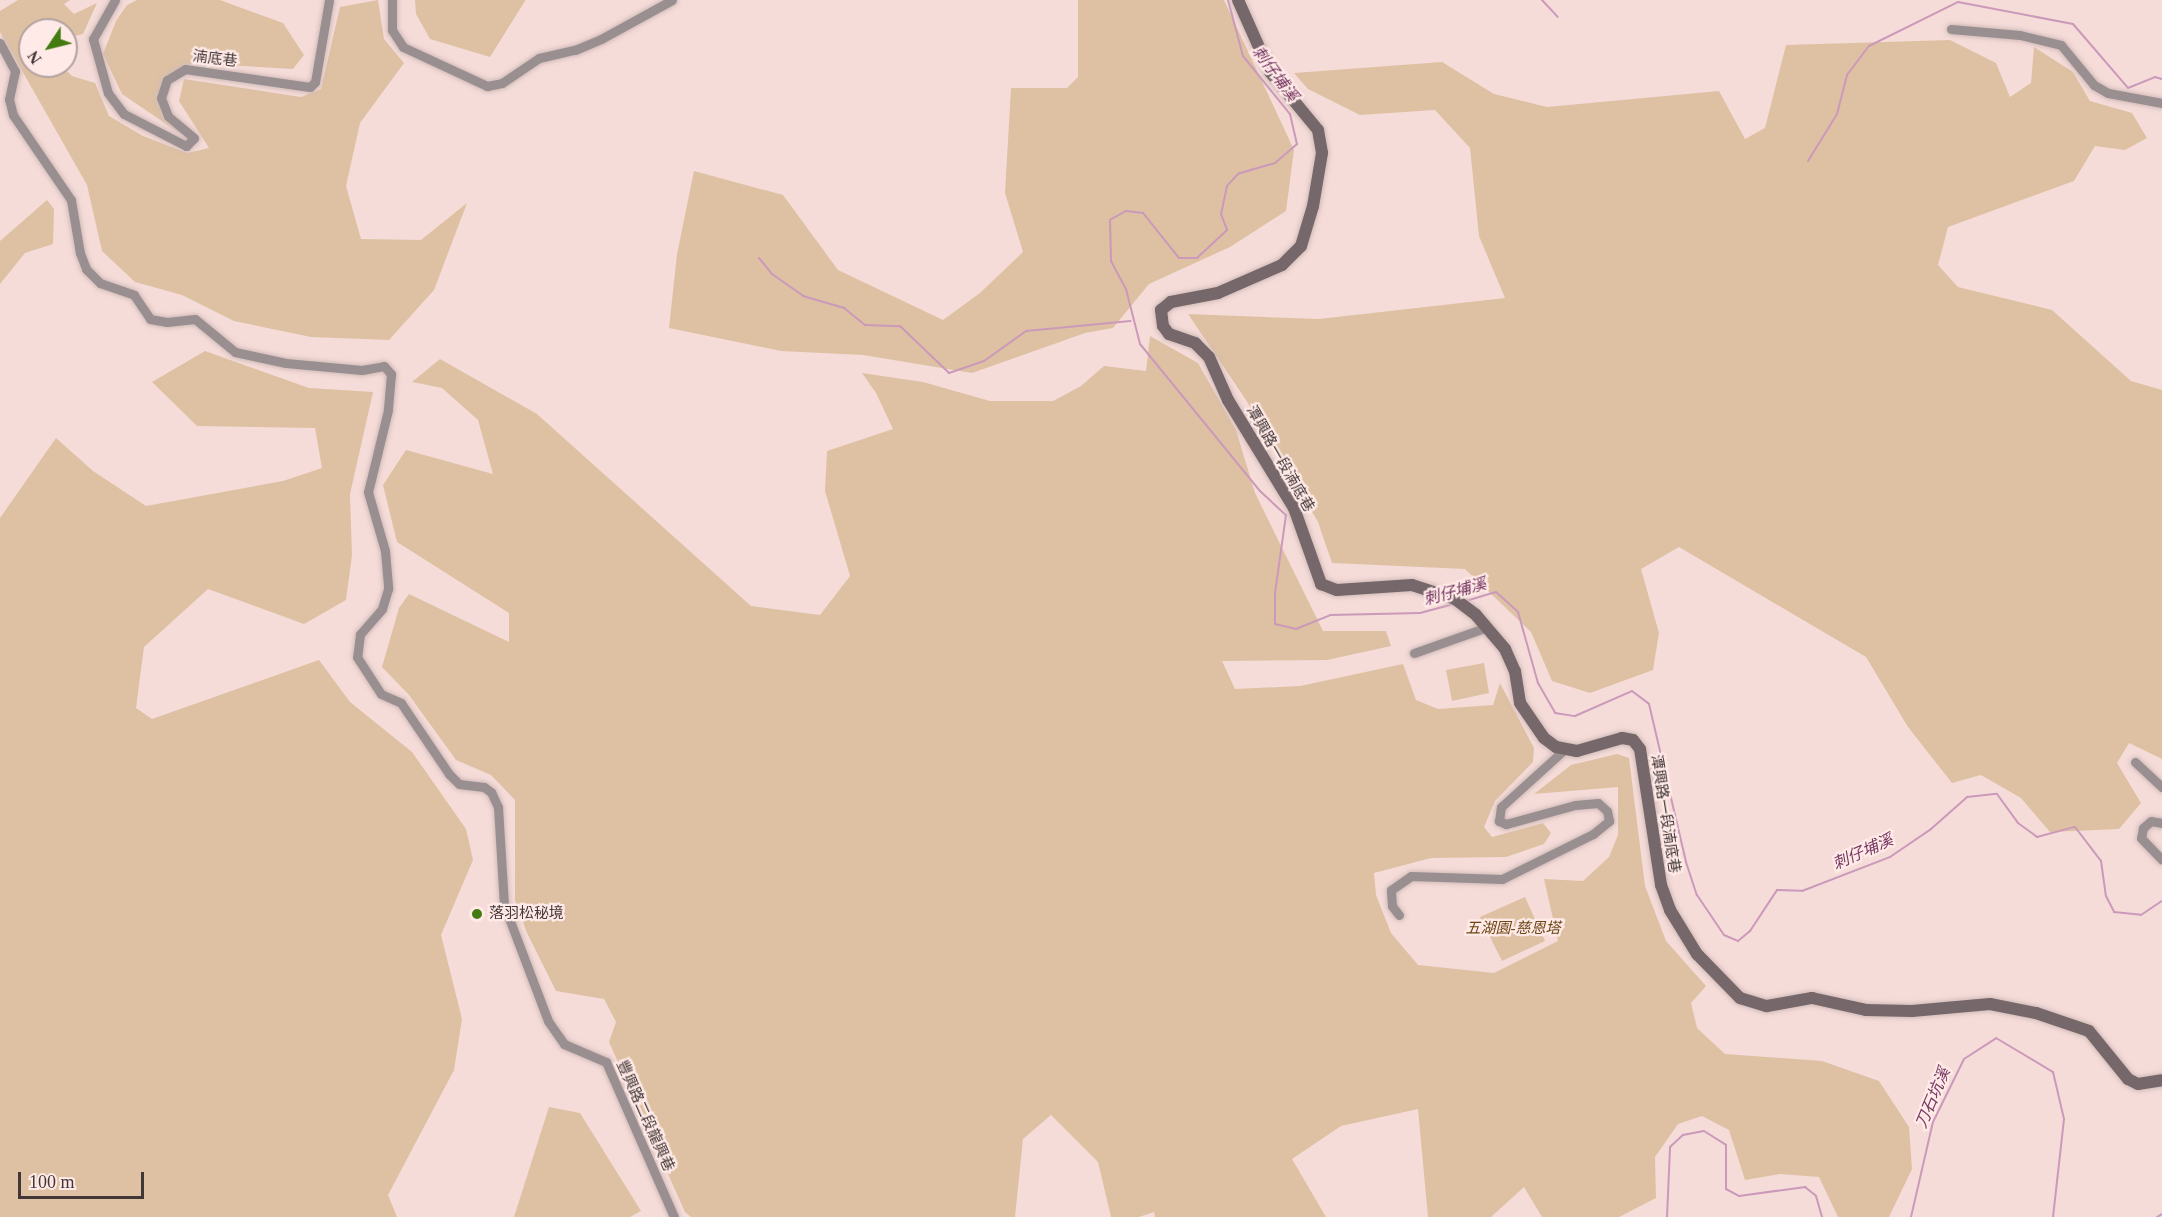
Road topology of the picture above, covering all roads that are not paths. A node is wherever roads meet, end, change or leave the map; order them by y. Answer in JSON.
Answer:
{"nodes":[{"id":1,"x":115,"y":0,"type":"edge"},
{"id":2,"x":329,"y":0,"type":"edge"},
{"id":3,"x":392,"y":0,"type":"edge"},
{"id":4,"x":672,"y":0,"type":"edge"},
{"id":5,"x":1238,"y":0,"type":"edge"},
{"id":6,"x":1951,"y":29,"type":"dead end"},
{"id":7,"x":0,"y":43,"type":"edge"},
{"id":8,"x":2162,"y":103,"type":"edge"},
{"id":9,"x":1488,"y":627,"type":"junction"},
{"id":10,"x":1414,"y":653,"type":"dead end"},
{"id":11,"x":1566,"y":749,"type":"junction"},
{"id":12,"x":2135,"y":762,"type":"dead end"},
{"id":13,"x":2162,"y":787,"type":"edge"},
{"id":14,"x":2162,"y":823,"type":"edge"},
{"id":15,"x":2162,"y":860,"type":"edge"},
{"id":16,"x":1399,"y":915,"type":"dead end"},
{"id":17,"x":2162,"y":1080,"type":"edge"},
{"id":18,"x":674,"y":1217,"type":"edge"}],
"edges":[{"from":1,"to":2,"type":"street","name":"湳底巷"},
{"from":3,"to":4,"type":"street"},
{"from":5,"to":9,"type":"street","name":"潭興路一段湳底巷"},
{"from":6,"to":8,"type":"street"},
{"from":7,"to":18,"type":"street","name":"豐興路二段龍興巷"},
{"from":9,"to":10,"type":"street"},
{"from":9,"to":11,"type":"street","name":"潭興路一段湳底巷"},
{"from":11,"to":16,"type":"street"},
{"from":11,"to":17,"type":"street","name":"潭興路一段湳底巷"},
{"from":12,"to":13,"type":"street"},
{"from":14,"to":15,"type":"street"}]}
